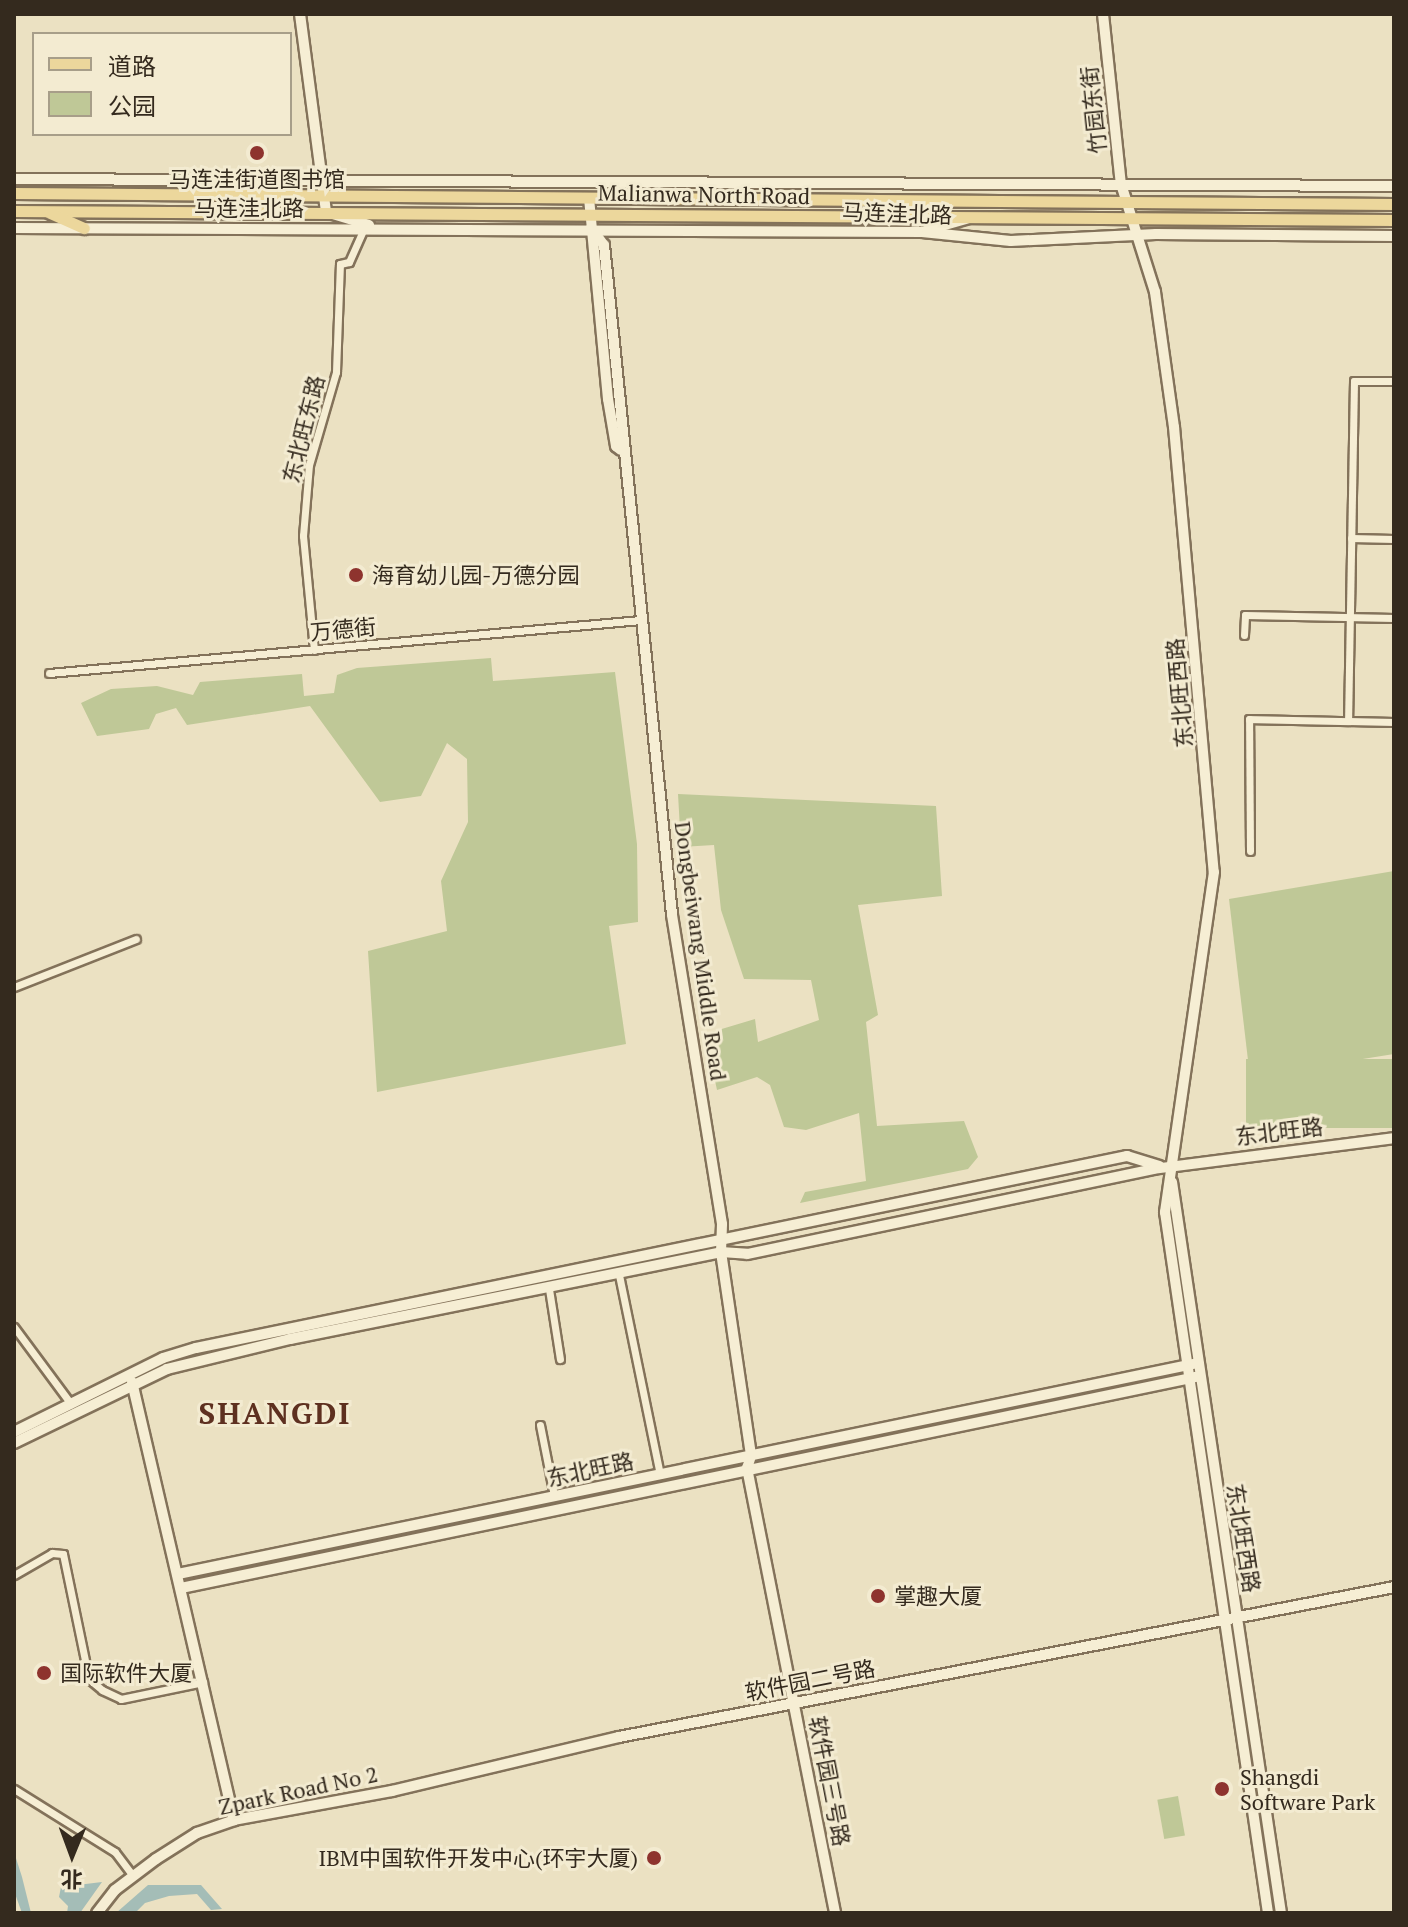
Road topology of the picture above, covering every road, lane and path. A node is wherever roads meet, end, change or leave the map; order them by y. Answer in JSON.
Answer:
{"nodes":[{"id":1,"x":300,"y":14,"type":"edge"},
{"id":2,"x":1103,"y":14,"type":"edge"},
{"id":3,"x":14,"y":179,"type":"edge"},
{"id":4,"x":322,"y":182,"type":"junction"},
{"id":5,"x":477,"y":183,"type":"junction"},
{"id":6,"x":1121,"y":184,"type":"junction"},
{"id":7,"x":1394,"y":186,"type":"edge"},
{"id":8,"x":14,"y":193,"type":"edge"},
{"id":9,"x":324,"y":196,"type":"junction"},
{"id":10,"x":528,"y":197,"type":"junction"},
{"id":11,"x":589,"y":198,"type":"junction"},
{"id":12,"x":1125,"y":201,"type":"junction"},
{"id":13,"x":1394,"y":204,"type":"edge"},
{"id":14,"x":14,"y":211,"type":"edge"},
{"id":15,"x":46,"y":211,"type":"junction"},
{"id":16,"x":326,"y":212,"type":"junction"},
{"id":17,"x":590,"y":212,"type":"junction"},
{"id":18,"x":974,"y":217,"type":"junction"},
{"id":19,"x":1131,"y":217,"type":"junction"},
{"id":20,"x":1199,"y":218,"type":"junction"},
{"id":21,"x":1394,"y":220,"type":"edge"},
{"id":22,"x":14,"y":228,"type":"edge"},
{"id":23,"x":84,"y":228,"type":"junction"},
{"id":24,"x":364,"y":228,"type":"junction"},
{"id":25,"x":378,"y":228,"type":"junction"},
{"id":26,"x":591,"y":228,"type":"junction"},
{"id":27,"x":922,"y":232,"type":"junction"},
{"id":28,"x":1245,"y":235,"type":"junction"},
{"id":29,"x":1394,"y":236,"type":"edge"},
{"id":30,"x":1139,"y":239,"type":"junction"},
{"id":31,"x":1394,"y":381,"type":"edge"},
{"id":32,"x":1351,"y":538,"type":"junction"},
{"id":33,"x":1394,"y":539,"type":"edge"},
{"id":34,"x":1350,"y":617,"type":"junction"},
{"id":35,"x":1394,"y":618,"type":"edge"},
{"id":36,"x":640,"y":620,"type":"junction"},
{"id":37,"x":1244,"y":635,"type":"dead end"},
{"id":38,"x":314,"y":650,"type":"junction"},
{"id":39,"x":49,"y":673,"type":"dead end"},
{"id":40,"x":1348,"y":721,"type":"junction"},
{"id":41,"x":1394,"y":722,"type":"edge"},
{"id":42,"x":1250,"y":851,"type":"dead end"},
{"id":43,"x":136,"y":939,"type":"dead end"},
{"id":44,"x":14,"y":987,"type":"edge"},
{"id":45,"x":1394,"y":1138,"type":"edge"},
{"id":46,"x":1170,"y":1168,"type":"junction"},
{"id":47,"x":722,"y":1236,"type":"junction"},
{"id":48,"x":721,"y":1252,"type":"junction"},
{"id":49,"x":619,"y":1275,"type":"junction"},
{"id":50,"x":549,"y":1289,"type":"junction"},
{"id":51,"x":14,"y":1327,"type":"edge"},
{"id":52,"x":560,"y":1359,"type":"dead end"},
{"id":53,"x":1192,"y":1364,"type":"junction"},
{"id":54,"x":130,"y":1374,"type":"junction"},
{"id":55,"x":1194,"y":1377,"type":"junction"},
{"id":56,"x":134,"y":1387,"type":"junction"},
{"id":57,"x":71,"y":1404,"type":"junction"},
{"id":58,"x":540,"y":1425,"type":"dead end"},
{"id":59,"x":14,"y":1432,"type":"edge"},
{"id":60,"x":14,"y":1443,"type":"edge"},
{"id":61,"x":751,"y":1456,"type":"junction"},
{"id":62,"x":747,"y":1468,"type":"junction"},
{"id":63,"x":660,"y":1475,"type":"junction"},
{"id":64,"x":554,"y":1496,"type":"junction"},
{"id":65,"x":178,"y":1574,"type":"junction"},
{"id":66,"x":14,"y":1575,"type":"edge"},
{"id":67,"x":1394,"y":1587,"type":"edge"},
{"id":68,"x":181,"y":1588,"type":"junction"},
{"id":69,"x":1230,"y":1618,"type":"junction"},
{"id":70,"x":203,"y":1682,"type":"junction"},
{"id":71,"x":794,"y":1703,"type":"junction"},
{"id":72,"x":14,"y":1789,"type":"edge"},
{"id":73,"x":234,"y":1820,"type":"junction"},
{"id":74,"x":133,"y":1876,"type":"junction"},
{"id":75,"x":97,"y":1913,"type":"edge"},
{"id":76,"x":835,"y":1913,"type":"edge"},
{"id":77,"x":1268,"y":1913,"type":"edge"},
{"id":78,"x":1281,"y":1913,"type":"edge"}],
"edges":[{"from":1,"to":4,"type":"street"},
{"from":2,"to":6,"type":"street","name":"竹园东街"},
{"from":3,"to":4,"type":"street","name":"马连洼北路"},
{"from":4,"to":5,"type":"street","name":"马连洼北路"},
{"from":4,"to":9,"type":"street"},
{"from":5,"to":6,"type":"street","name":"马连洼北路"},
{"from":5,"to":10,"type":"street"},
{"from":6,"to":7,"type":"street","name":"马连洼北路"},
{"from":6,"to":12,"type":"street","name":"竹园东街"},
{"from":8,"to":9,"type":"main road","name":"Malianwa North Road"},
{"from":9,"to":10,"type":"main road","name":"Malianwa North Road"},
{"from":9,"to":16,"type":"street"},
{"from":10,"to":11,"type":"main road","name":"Malianwa North Road"},
{"from":11,"to":12,"type":"main road","name":"Malianwa North Road"},
{"from":11,"to":17,"type":"street","name":"Dongbeiwang Middle Road"},
{"from":12,"to":13,"type":"main road","name":"Malianwa North Road"},
{"from":12,"to":19,"type":"street","name":"竹园东街"},
{"from":14,"to":15,"type":"main road","name":"Malianwa North Road"},
{"from":15,"to":16,"type":"main road","name":"Malianwa North Road"},
{"from":15,"to":23,"type":"main road"},
{"from":16,"to":17,"type":"main road","name":"Malianwa North Road"},
{"from":16,"to":25,"type":"street"},
{"from":17,"to":18,"type":"main road","name":"Malianwa North Road"},
{"from":17,"to":26,"type":"street","name":"Dongbeiwang Middle Road"},
{"from":18,"to":19,"type":"main road","name":"Malianwa North Road"},
{"from":18,"to":27,"type":"street"},
{"from":19,"to":20,"type":"main road","name":"Malianwa North Road"},
{"from":19,"to":30,"type":"street","name":"东北旺西路"},
{"from":20,"to":21,"type":"main road","name":"Malianwa North Road"},
{"from":20,"to":28,"type":"street"},
{"from":22,"to":23,"type":"street","name":"马连洼北路"},
{"from":23,"to":24,"type":"street","name":"马连洼北路"},
{"from":24,"to":25,"type":"street","name":"马连洼北路"},
{"from":24,"to":38,"type":"street","name":"东北旺东路"},
{"from":25,"to":26,"type":"street","name":"马连洼北路"},
{"from":26,"to":27,"type":"street","name":"马连洼北路"},
{"from":26,"to":36,"type":"street","name":"Dongbeiwang Middle Road"},
{"from":27,"to":30,"type":"street","name":"马连洼北路"},
{"from":28,"to":29,"type":"street","name":"马连洼北路"},
{"from":28,"to":30,"type":"street","name":"马连洼北路"},
{"from":30,"to":46,"type":"street","name":"东北旺西路"},
{"from":31,"to":32,"type":"street"},
{"from":32,"to":33,"type":"street"},
{"from":32,"to":34,"type":"street"},
{"from":34,"to":35,"type":"street"},
{"from":34,"to":37,"type":"street"},
{"from":34,"to":40,"type":"street"},
{"from":36,"to":38,"type":"street","name":"万德街"},
{"from":36,"to":47,"type":"street","name":"Dongbeiwang Middle Road"},
{"from":38,"to":39,"type":"street","name":"万德街"},
{"from":40,"to":41,"type":"street"},
{"from":40,"to":42,"type":"street"},
{"from":43,"to":44,"type":"street"},
{"from":45,"to":46,"type":"street","name":"东北旺路"},
{"from":46,"to":47,"type":"street","name":"东北旺路"},
{"from":46,"to":48,"type":"street","name":"东北旺路"},
{"from":46,"to":53,"type":"street","name":"东北旺西路"},
{"from":47,"to":48,"type":"street","name":"Dongbeiwang Middle Road"},
{"from":47,"to":54,"type":"street","name":"东北旺路"},
{"from":48,"to":49,"type":"street","name":"东北旺路"},
{"from":48,"to":61,"type":"street","name":"Dongbeiwang Middle Road"},
{"from":49,"to":50,"type":"street","name":"东北旺路"},
{"from":49,"to":63,"type":"street"},
{"from":50,"to":52,"type":"street"},
{"from":50,"to":56,"type":"street","name":"东北旺路"},
{"from":51,"to":57,"type":"street"},
{"from":53,"to":55,"type":"street","name":"东北旺西路"},
{"from":53,"to":61,"type":"street","name":"东北旺路"},
{"from":54,"to":56,"type":"street"},
{"from":54,"to":57,"type":"street","name":"东北旺路"},
{"from":55,"to":62,"type":"street","name":"东北旺路"},
{"from":55,"to":69,"type":"street","name":"东北旺西路"},
{"from":56,"to":60,"type":"street","name":"东北旺路"},
{"from":56,"to":65,"type":"street"},
{"from":57,"to":59,"type":"street","name":"东北旺路"},
{"from":58,"to":64,"type":"street"},
{"from":61,"to":62,"type":"street"},
{"from":61,"to":63,"type":"street","name":"东北旺路"},
{"from":62,"to":68,"type":"street","name":"东北旺路"},
{"from":62,"to":71,"type":"street","name":"软件园三号路"},
{"from":63,"to":64,"type":"street","name":"东北旺路"},
{"from":64,"to":65,"type":"street","name":"东北旺路"},
{"from":65,"to":68,"type":"street"},
{"from":66,"to":70,"type":"street"},
{"from":67,"to":69,"type":"street","name":"软件园二号路"},
{"from":68,"to":70,"type":"street"},
{"from":69,"to":71,"type":"street","name":"软件园二号路"},
{"from":69,"to":77,"type":"street","name":"东北旺西路"},
{"from":69,"to":78,"type":"street","name":"东北旺西路"},
{"from":70,"to":73,"type":"street"},
{"from":71,"to":73,"type":"street","name":"Zpark Road No 2"},
{"from":71,"to":76,"type":"street","name":"软件园三号路"},
{"from":72,"to":74,"type":"street"},
{"from":73,"to":74,"type":"street","name":"Zpark Road No 2"},
{"from":74,"to":75,"type":"street","name":"Zpark Road No 2"}]}
